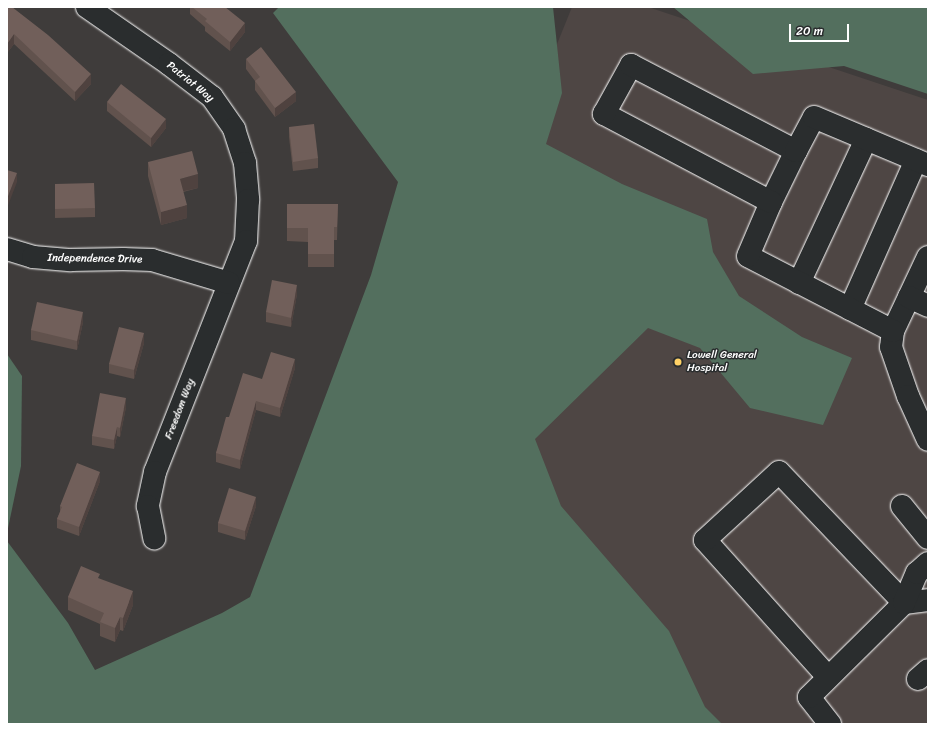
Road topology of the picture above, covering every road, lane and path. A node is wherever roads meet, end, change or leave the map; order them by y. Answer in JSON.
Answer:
{"nodes":[{"id":1,"x":87,"y":7,"type":"edge"},
{"id":2,"x":866,"y":139,"type":"junction"},
{"id":3,"x":796,"y":151,"type":"junction"},
{"id":4,"x":922,"y":163,"type":"edge"},
{"id":5,"x":771,"y":202,"type":"junction"},
{"id":6,"x":7,"y":249,"type":"edge"},
{"id":7,"x":928,"y":257,"type":"edge"},
{"id":8,"x":229,"y":283,"type":"junction"},
{"id":9,"x":799,"y":283,"type":"junction"},
{"id":10,"x":909,"y":297,"type":"junction"},
{"id":11,"x":928,"y":306,"type":"edge"},
{"id":12,"x":850,"y":308,"type":"junction"},
{"id":13,"x":893,"y":331,"type":"junction"},
{"id":14,"x":928,"y":440,"type":"edge"},
{"id":15,"x":902,"y":506,"type":"dead end"},
{"id":16,"x":154,"y":538,"type":"dead end"},
{"id":17,"x":928,"y":538,"type":"edge"},
{"id":18,"x":928,"y":563,"type":"edge"},
{"id":19,"x":928,"y":600,"type":"edge"},
{"id":20,"x":904,"y":604,"type":"junction"},
{"id":21,"x":828,"y":677,"type":"junction"},
{"id":22,"x":830,"y":724,"type":"edge"}],
"edges":[{"from":1,"to":8,"type":"street","name":"Patriot Way"},
{"from":2,"to":3,"type":"street"},
{"from":2,"to":4,"type":"street"},
{"from":2,"to":9,"type":"street"},
{"from":3,"to":5,"type":"street"},
{"from":3,"to":5,"type":"street"},
{"from":4,"to":12,"type":"street"},
{"from":5,"to":9,"type":"street"},
{"from":6,"to":8,"type":"street","name":"Independence Drive"},
{"from":7,"to":10,"type":"street"},
{"from":8,"to":16,"type":"street","name":"Freedom Way"},
{"from":9,"to":12,"type":"street"},
{"from":10,"to":11,"type":"street"},
{"from":10,"to":13,"type":"street"},
{"from":12,"to":13,"type":"street"},
{"from":13,"to":14,"type":"street"},
{"from":15,"to":17,"type":"street"},
{"from":18,"to":20,"type":"street"},
{"from":19,"to":20,"type":"street"},
{"from":20,"to":21,"type":"street"},
{"from":20,"to":21,"type":"street"},
{"from":21,"to":22,"type":"street"}]}
